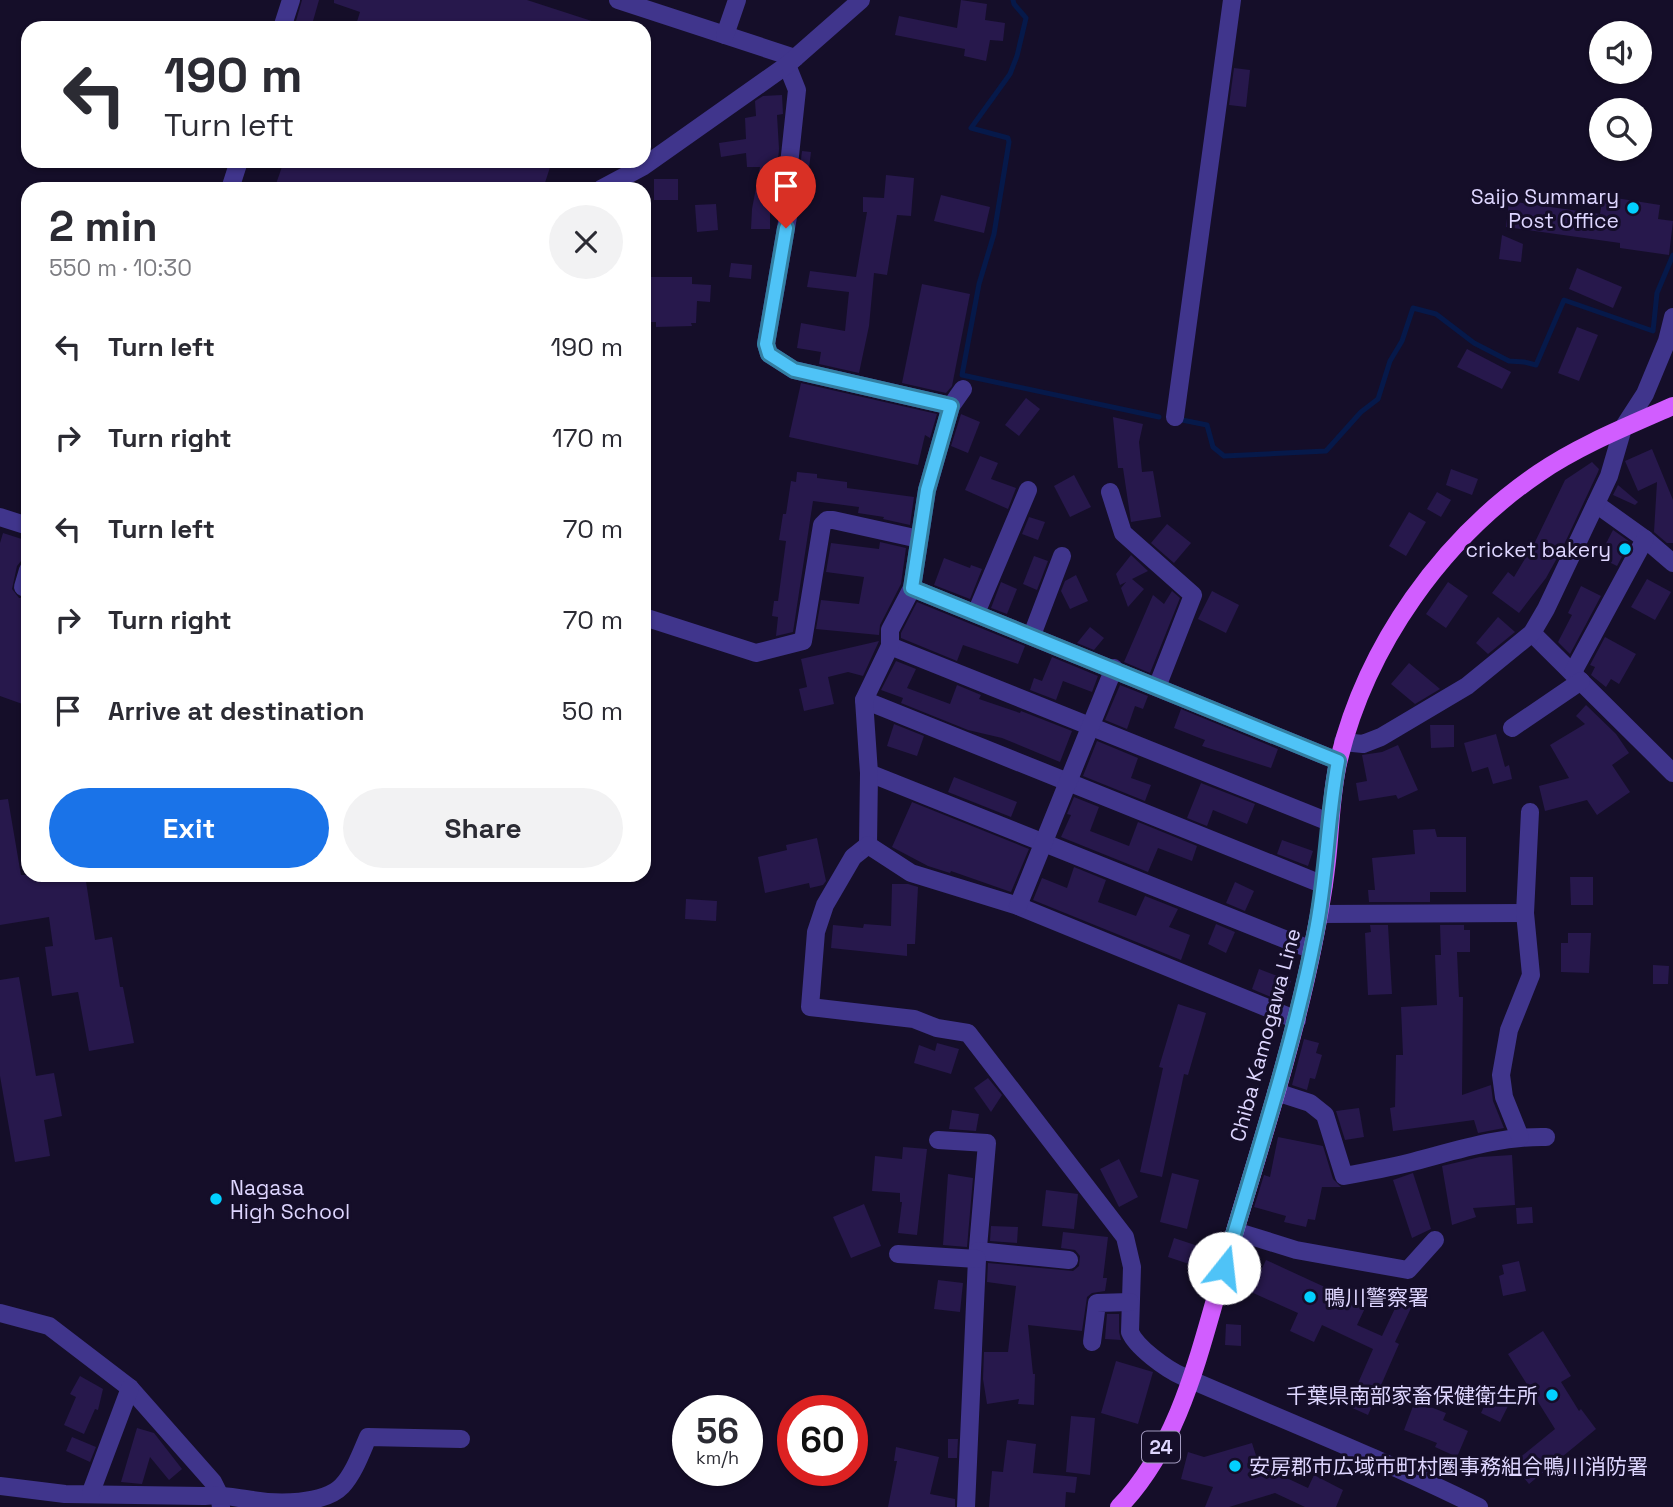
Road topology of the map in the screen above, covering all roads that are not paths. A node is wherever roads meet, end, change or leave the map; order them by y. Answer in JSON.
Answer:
{"nodes":[{"id":1,"x":291,"y":0,"type":"edge"},
{"id":2,"x":618,"y":0,"type":"edge"},
{"id":3,"x":737,"y":0,"type":"edge"},
{"id":4,"x":861,"y":0,"type":"edge"},
{"id":5,"x":1232,"y":0,"type":"edge"},
{"id":6,"x":284,"y":21,"type":"edge"},
{"id":7,"x":726,"y":35,"type":"junction"},
{"id":8,"x":791,"y":62,"type":"junction"},
{"id":9,"x":651,"y":161,"type":"edge"},
{"id":10,"x":640,"y":168,"type":"edge"},
{"id":11,"x":614,"y":182,"type":"edge"},
{"id":12,"x":1673,"y":317,"type":"edge"},
{"id":13,"x":962,"y":389,"type":"dead end"},
{"id":14,"x":951,"y":406,"type":"junction"},
{"id":15,"x":1673,"y":406,"type":"edge"},
{"id":16,"x":1175,"y":417,"type":"dead end"},
{"id":17,"x":1623,"y":428,"type":"junction"},
{"id":18,"x":1028,"y":490,"type":"dead end"},
{"id":19,"x":1110,"y":492,"type":"dead end"},
{"id":20,"x":1596,"y":504,"type":"junction"},
{"id":21,"x":0,"y":517,"type":"edge"},
{"id":22,"x":21,"y":524,"type":"edge"},
{"id":23,"x":919,"y":539,"type":"junction"},
{"id":24,"x":1645,"y":539,"type":"junction"},
{"id":25,"x":1062,"y":556,"type":"dead end"},
{"id":26,"x":1673,"y":563,"type":"edge"},
{"id":27,"x":912,"y":588,"type":"junction"},
{"id":28,"x":976,"y":612,"type":"junction"},
{"id":29,"x":651,"y":619,"type":"edge"},
{"id":30,"x":1532,"y":634,"type":"junction"},
{"id":31,"x":1032,"y":635,"type":"junction"},
{"id":32,"x":890,"y":646,"type":"junction"},
{"id":33,"x":1114,"y":668,"type":"junction"},
{"id":34,"x":1577,"y":677,"type":"junction"},
{"id":35,"x":1157,"y":687,"type":"junction"},
{"id":36,"x":864,"y":700,"type":"junction"},
{"id":37,"x":1091,"y":726,"type":"junction"},
{"id":38,"x":1512,"y":727,"type":"dead end"},
{"id":39,"x":1343,"y":742,"type":"junction"},
{"id":40,"x":1338,"y":761,"type":"junction"},
{"id":41,"x":869,"y":773,"type":"junction"},
{"id":42,"x":1673,"y":773,"type":"edge"},
{"id":43,"x":1067,"y":782,"type":"junction"},
{"id":44,"x":1530,"y":812,"type":"dead end"},
{"id":45,"x":1329,"y":822,"type":"junction"},
{"id":46,"x":1044,"y":842,"type":"junction"},
{"id":47,"x":868,"y":845,"type":"junction"},
{"id":48,"x":1324,"y":885,"type":"junction"},
{"id":49,"x":1018,"y":906,"type":"junction"},
{"id":50,"x":1525,"y":913,"type":"junction"},
{"id":51,"x":1319,"y":914,"type":"junction"},
{"id":52,"x":1312,"y":950,"type":"junction"},
{"id":53,"x":1297,"y":1020,"type":"junction"},
{"id":54,"x":1276,"y":1092,"type":"junction"},
{"id":55,"x":1520,"y":1137,"type":"junction"},
{"id":56,"x":1546,"y":1138,"type":"dead end"},
{"id":57,"x":938,"y":1140,"type":"dead end"},
{"id":58,"x":1235,"y":1231,"type":"junction"},
{"id":59,"x":1435,"y":1240,"type":"dead end"},
{"id":60,"x":898,"y":1254,"type":"dead end"},
{"id":61,"x":978,"y":1255,"type":"junction"},
{"id":62,"x":1069,"y":1260,"type":"dead end"},
{"id":63,"x":1130,"y":1302,"type":"junction"},
{"id":64,"x":0,"y":1313,"type":"edge"},
{"id":65,"x":1092,"y":1342,"type":"dead end"},
{"id":66,"x":1191,"y":1379,"type":"junction"},
{"id":67,"x":130,"y":1388,"type":"junction"},
{"id":68,"x":461,"y":1438,"type":"dead end"},
{"id":69,"x":0,"y":1486,"type":"edge"},
{"id":70,"x":91,"y":1492,"type":"junction"},
{"id":71,"x":220,"y":1500,"type":"edge"},
{"id":72,"x":965,"y":1507,"type":"edge"},
{"id":73,"x":1119,"y":1507,"type":"edge"},
{"id":74,"x":1479,"y":1507,"type":"edge"}],
"edges":[{"from":1,"to":6,"type":"street"},
{"from":2,"to":7,"type":"street"},
{"from":3,"to":7,"type":"street"},
{"from":4,"to":8,"type":"street"},
{"from":5,"to":16,"type":"street"},
{"from":7,"to":8,"type":"street"},
{"from":8,"to":9,"type":"street"},
{"from":8,"to":14,"type":"street"},
{"from":10,"to":11,"type":"street"},
{"from":12,"to":17,"type":"street"},
{"from":13,"to":14,"type":"street"},
{"from":14,"to":23,"type":"street"},
{"from":15,"to":17,"type":"main road","name":"Chiba Kamogawa Line","number":"24"},
{"from":17,"to":20,"type":"street"},
{"from":17,"to":39,"type":"main road","name":"Chiba Kamogawa Line","number":"24"},
{"from":18,"to":28,"type":"street"},
{"from":19,"to":35,"type":"street"},
{"from":20,"to":24,"type":"street"},
{"from":20,"to":30,"type":"street"},
{"from":21,"to":22,"type":"street"},
{"from":23,"to":27,"type":"street"},
{"from":23,"to":29,"type":"street"},
{"from":24,"to":26,"type":"street"},
{"from":24,"to":34,"type":"street"},
{"from":25,"to":31,"type":"street"},
{"from":27,"to":28,"type":"street"},
{"from":27,"to":32,"type":"street"},
{"from":28,"to":31,"type":"street"},
{"from":30,"to":34,"type":"street"},
{"from":30,"to":39,"type":"street"},
{"from":31,"to":33,"type":"street"},
{"from":32,"to":36,"type":"street"},
{"from":32,"to":37,"type":"street"},
{"from":33,"to":35,"type":"street"},
{"from":33,"to":37,"type":"street"},
{"from":34,"to":38,"type":"street"},
{"from":34,"to":42,"type":"street"},
{"from":35,"to":40,"type":"street"},
{"from":36,"to":41,"type":"street"},
{"from":36,"to":43,"type":"street"},
{"from":37,"to":43,"type":"street"},
{"from":37,"to":45,"type":"street"},
{"from":39,"to":40,"type":"main road","name":"Chiba Kamogawa Line","number":"24"},
{"from":40,"to":45,"type":"main road","name":"Chiba Kamogawa Line","number":"24"},
{"from":41,"to":46,"type":"street"},
{"from":41,"to":47,"type":"street"},
{"from":43,"to":46,"type":"street"},
{"from":43,"to":48,"type":"street"},
{"from":44,"to":50,"type":"street"},
{"from":45,"to":48,"type":"main road","name":"Chiba Kamogawa Line","number":"24"},
{"from":46,"to":49,"type":"street"},
{"from":46,"to":52,"type":"street"},
{"from":47,"to":49,"type":"street"},
{"from":47,"to":63,"type":"street"},
{"from":48,"to":51,"type":"main road","name":"Chiba Kamogawa Line","number":"24"},
{"from":49,"to":53,"type":"street"},
{"from":50,"to":51,"type":"street"},
{"from":50,"to":55,"type":"street"},
{"from":51,"to":52,"type":"main road","name":"Chiba Kamogawa Line","number":"24"},
{"from":52,"to":53,"type":"main road","name":"Chiba Kamogawa Line","number":"24"},
{"from":53,"to":54,"type":"main road","name":"Chiba Kamogawa Line","number":"24"},
{"from":54,"to":55,"type":"street"},
{"from":54,"to":58,"type":"main road","name":"Chiba Kamogawa Line","number":"24"},
{"from":55,"to":56,"type":"street"},
{"from":57,"to":61,"type":"street"},
{"from":58,"to":59,"type":"street"},
{"from":58,"to":66,"type":"main road","name":"Chiba Kamogawa Line","number":"24"},
{"from":60,"to":61,"type":"street"},
{"from":61,"to":62,"type":"street"},
{"from":61,"to":72,"type":"street"},
{"from":63,"to":65,"type":"street"},
{"from":63,"to":66,"type":"street"},
{"from":64,"to":67,"type":"street"},
{"from":66,"to":73,"type":"main road","name":"Chiba Kamogawa Line","number":"24"},
{"from":66,"to":74,"type":"street"},
{"from":67,"to":70,"type":"street"},
{"from":67,"to":71,"type":"street"},
{"from":68,"to":71,"type":"street"},
{"from":69,"to":70,"type":"street"},
{"from":70,"to":71,"type":"street"}]}
